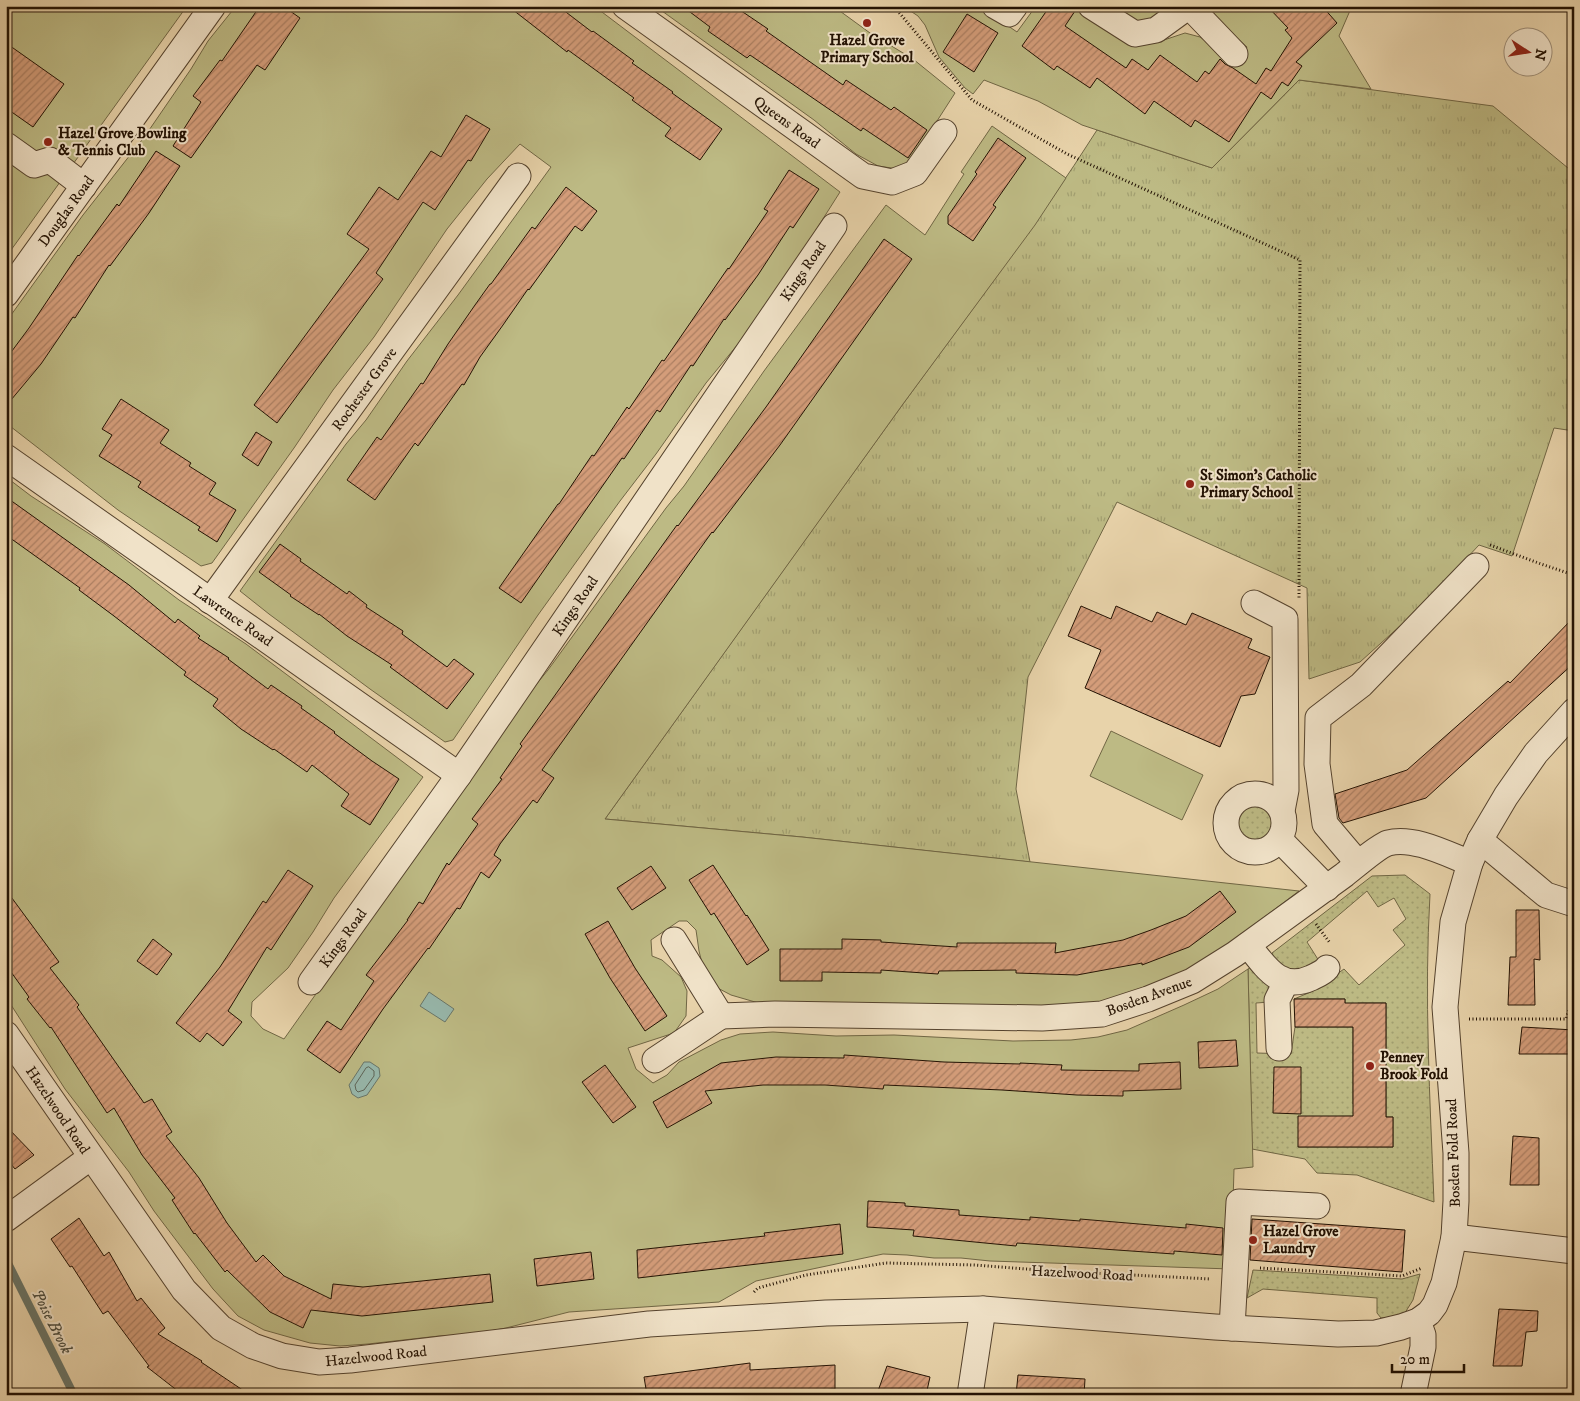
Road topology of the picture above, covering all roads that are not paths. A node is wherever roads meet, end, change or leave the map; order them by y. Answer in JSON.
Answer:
{"nodes":[{"id":1,"x":213,"y":6,"type":"edge"},
{"id":2,"x":626,"y":6,"type":"edge"},
{"id":3,"x":995,"y":6,"type":"edge"},
{"id":4,"x":1015,"y":6,"type":"edge"},
{"id":5,"x":1091,"y":6,"type":"edge"},
{"id":6,"x":1189,"y":6,"type":"edge"},
{"id":7,"x":1234,"y":54,"type":"dead end"},
{"id":8,"x":944,"y":132,"type":"dead end"},
{"id":9,"x":6,"y":145,"type":"edge"},
{"id":10,"x":518,"y":176,"type":"dead end"},
{"id":11,"x":84,"y":186,"type":"junction"},
{"id":12,"x":834,"y":226,"type":"dead end"},
{"id":13,"x":6,"y":294,"type":"edge"},
{"id":14,"x":6,"y":457,"type":"edge"},
{"id":15,"x":1476,"y":566,"type":"dead end"},
{"id":16,"x":210,"y":601,"type":"junction"},
{"id":17,"x":1254,"y":603,"type":"dead end"},
{"id":18,"x":1574,"y":711,"type":"edge"},
{"id":19,"x":459,"y":775,"type":"junction"},
{"id":20,"x":1282,"y":811,"type":"junction"},
{"id":21,"x":1280,"y":840,"type":"junction"},
{"id":22,"x":1480,"y":840,"type":"junction"},
{"id":23,"x":1358,"y":863,"type":"junction"},
{"id":24,"x":1470,"y":863,"type":"junction"},
{"id":25,"x":1326,"y":888,"type":"junction"},
{"id":26,"x":1574,"y":904,"type":"edge"},
{"id":27,"x":674,"y":940,"type":"dead end"},
{"id":28,"x":1248,"y":946,"type":"junction"},
{"id":29,"x":1331,"y":959,"type":"road end"},
{"id":30,"x":311,"y":982,"type":"dead end"},
{"id":31,"x":1286,"y":982,"type":"junction"},
{"id":32,"x":721,"y":1016,"type":"junction"},
{"id":33,"x":6,"y":1034,"type":"edge"},
{"id":34,"x":1278,"y":1048,"type":"dead end"},
{"id":35,"x":655,"y":1060,"type":"dead end"},
{"id":36,"x":91,"y":1157,"type":"junction"},
{"id":37,"x":1317,"y":1206,"type":"dead end"},
{"id":38,"x":6,"y":1219,"type":"edge"},
{"id":39,"x":1452,"y":1246,"type":"junction"},
{"id":40,"x":1574,"y":1251,"type":"edge"},
{"id":41,"x":983,"y":1309,"type":"junction"},
{"id":42,"x":1418,"y":1321,"type":"junction"},
{"id":43,"x":1232,"y":1328,"type":"junction"},
{"id":44,"x":970,"y":1395,"type":"edge"},
{"id":45,"x":1413,"y":1395,"type":"edge"}],
"edges":[{"from":1,"to":11,"type":"street","name":"Douglas Road"},
{"from":2,"to":8,"type":"street","name":"Queens Road"},
{"from":3,"to":4,"type":"street"},
{"from":5,"to":6,"type":"street"},
{"from":6,"to":7,"type":"street"},
{"from":9,"to":11,"type":"street"},
{"from":10,"to":16,"type":"street","name":"Rochester Grove"},
{"from":11,"to":13,"type":"street","name":"Douglas Road"},
{"from":12,"to":19,"type":"street","name":"Kings Road"},
{"from":14,"to":16,"type":"street","name":"Lawrence Road"},
{"from":15,"to":23,"type":"street"},
{"from":16,"to":19,"type":"street","name":"Lawrence Road"},
{"from":17,"to":20,"type":"street"},
{"from":18,"to":22,"type":"street","name":"Bosden Fold Road"},
{"from":19,"to":30,"type":"street","name":"Kings Road"},
{"from":20,"to":21,"type":"street"},
{"from":20,"to":21,"type":"street"},
{"from":21,"to":25,"type":"street"},
{"from":22,"to":24,"type":"street","name":"Bosden Fold Road"},
{"from":22,"to":26,"type":"street"},
{"from":23,"to":24,"type":"street","name":"Bosden Avenue"},
{"from":23,"to":25,"type":"street","name":"Bosden Avenue"},
{"from":24,"to":39,"type":"street","name":"Bosden Fold Road"},
{"from":25,"to":28,"type":"street","name":"Bosden Avenue"},
{"from":27,"to":32,"type":"street"},
{"from":28,"to":31,"type":"street"},
{"from":28,"to":32,"type":"street","name":"Bosden Avenue"},
{"from":29,"to":31,"type":"street"},
{"from":31,"to":34,"type":"street"},
{"from":32,"to":35,"type":"street"},
{"from":33,"to":36,"type":"street","name":"Hazelwood Road"},
{"from":36,"to":38,"type":"street"},
{"from":36,"to":41,"type":"street","name":"Hazelwood Road"},
{"from":37,"to":43,"type":"street"},
{"from":39,"to":40,"type":"street"},
{"from":39,"to":42,"type":"street","name":"Bosden Fold Road"},
{"from":41,"to":43,"type":"street","name":"Hazelwood Road"},
{"from":41,"to":44,"type":"street"},
{"from":42,"to":43,"type":"street","name":"Hazelwood Road"},
{"from":42,"to":45,"type":"street"}]}
